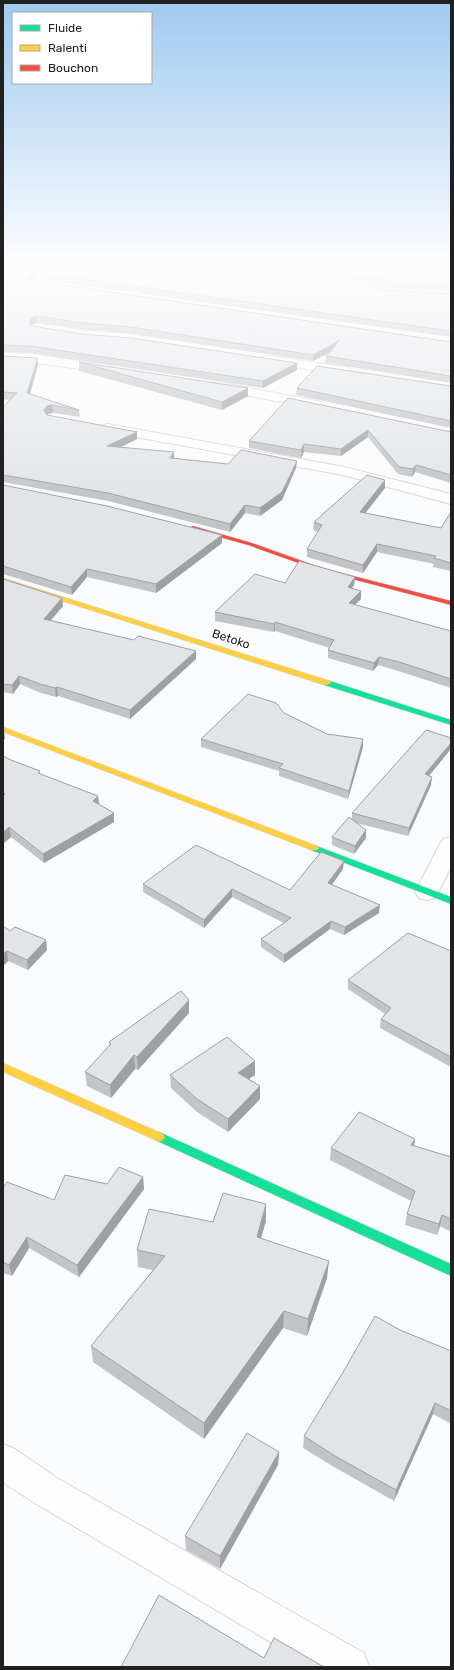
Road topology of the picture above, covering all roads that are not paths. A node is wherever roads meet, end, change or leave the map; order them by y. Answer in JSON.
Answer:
{"nodes":[{"id":1,"x":3,"y":357,"type":"edge"},
{"id":2,"x":255,"y":358,"type":"edge"},
{"id":3,"x":121,"y":371,"type":"edge"},
{"id":4,"x":356,"y":373,"type":"edge"},
{"id":5,"x":206,"y":384,"type":"edge"},
{"id":6,"x":328,"y":408,"type":"edge"},
{"id":7,"x":93,"y":425,"type":"edge"},
{"id":8,"x":451,"y":498,"type":"edge"},
{"id":9,"x":182,"y":525,"type":"edge"},
{"id":10,"x":3,"y":580,"type":"edge"},
{"id":11,"x":451,"y":603,"type":"edge"},
{"id":12,"x":451,"y":723,"type":"edge"},
{"id":13,"x":3,"y":729,"type":"edge"},
{"id":14,"x":451,"y":844,"type":"edge"},
{"id":15,"x":427,"y":892,"type":"junction"},
{"id":16,"x":451,"y":901,"type":"edge"},
{"id":17,"x":3,"y":1067,"type":"edge"},
{"id":18,"x":451,"y":1270,"type":"edge"},
{"id":19,"x":3,"y":1461,"type":"edge"},
{"id":20,"x":350,"y":1667,"type":"edge"}],
"edges":[{"from":1,"to":3,"type":"street"},
{"from":2,"to":4,"type":"street"},
{"from":5,"to":6,"type":"street"},
{"from":7,"to":8,"type":"street"},
{"from":9,"to":11,"type":"street"},
{"from":10,"to":12,"type":"street","name":"Betoko"},
{"from":13,"to":15,"type":"street"},
{"from":14,"to":15,"type":"street"},
{"from":15,"to":16,"type":"street"},
{"from":17,"to":18,"type":"street"},
{"from":19,"to":20,"type":"street"}]}
